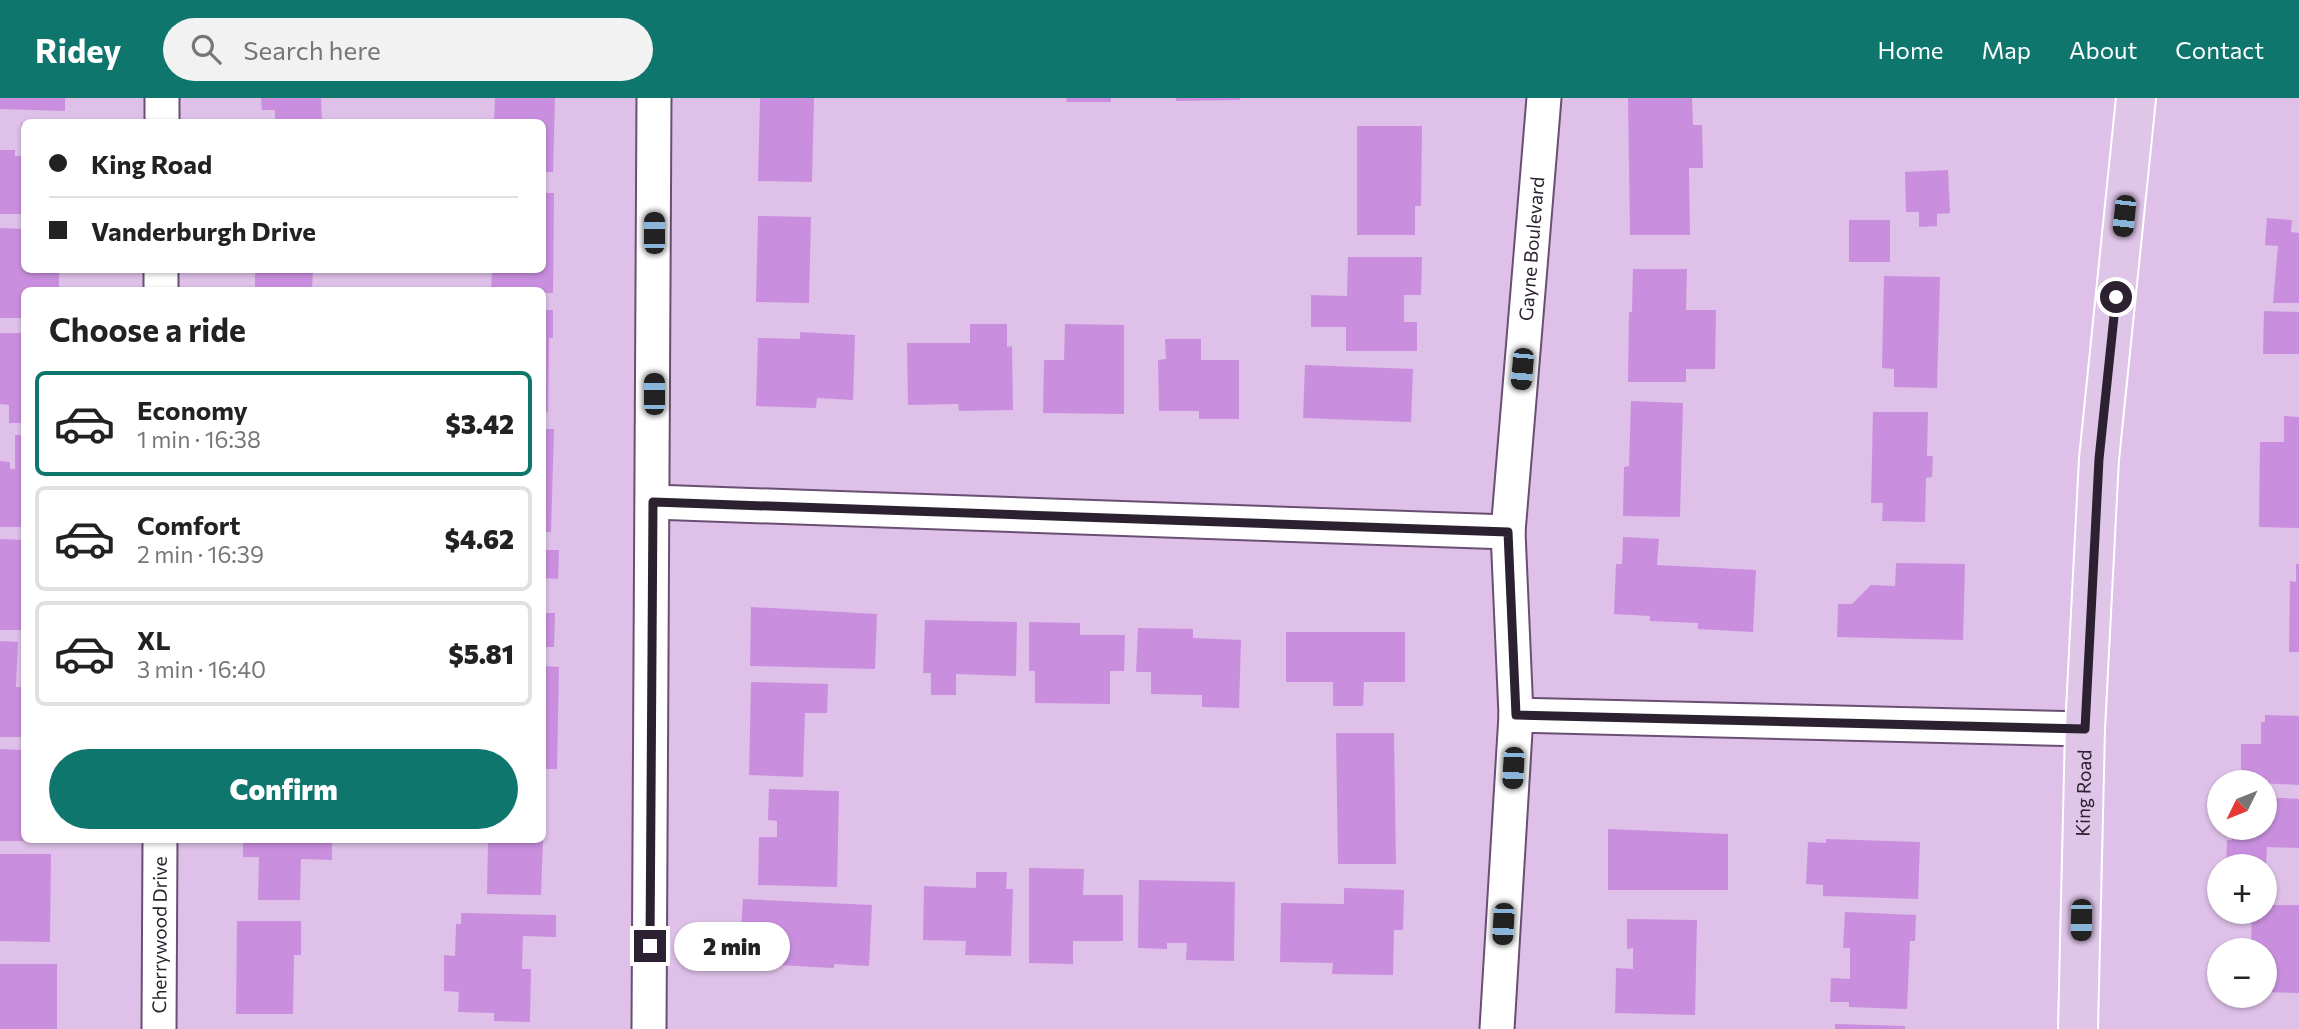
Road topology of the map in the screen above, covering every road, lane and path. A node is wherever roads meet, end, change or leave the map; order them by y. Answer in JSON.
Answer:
{"nodes":[{"id":1,"x":162,"y":98,"type":"edge"},
{"id":2,"x":654,"y":98,"type":"edge"},
{"id":3,"x":1544,"y":98,"type":"edge"},
{"id":4,"x":2136,"y":98,"type":"edge"},
{"id":5,"x":162,"y":119,"type":"edge"},
{"id":6,"x":653,"y":502,"type":"junction"},
{"id":7,"x":1508,"y":532,"type":"junction"},
{"id":8,"x":1516,"y":715,"type":"junction"},
{"id":9,"x":2085,"y":729,"type":"junction"},
{"id":10,"x":160,"y":843,"type":"edge"},
{"id":11,"x":159,"y":1029,"type":"edge"},
{"id":12,"x":649,"y":1029,"type":"edge"},
{"id":13,"x":1497,"y":1029,"type":"edge"},
{"id":14,"x":2078,"y":1029,"type":"edge"}],
"edges":[{"from":1,"to":5,"type":"street"},
{"from":2,"to":6,"type":"street"},
{"from":3,"to":7,"type":"street","name":"Gayne Boulevard"},
{"from":4,"to":9,"type":"main road","name":"King Road"},
{"from":6,"to":7,"type":"street"},
{"from":6,"to":12,"type":"street"},
{"from":7,"to":8,"type":"street","name":"Gayne Boulevard"},
{"from":8,"to":9,"type":"street"},
{"from":8,"to":13,"type":"street","name":"Gayne Boulevard"},
{"from":9,"to":14,"type":"main road","name":"King Road"},
{"from":10,"to":11,"type":"street","name":"Cherrywood Drive"}]}
